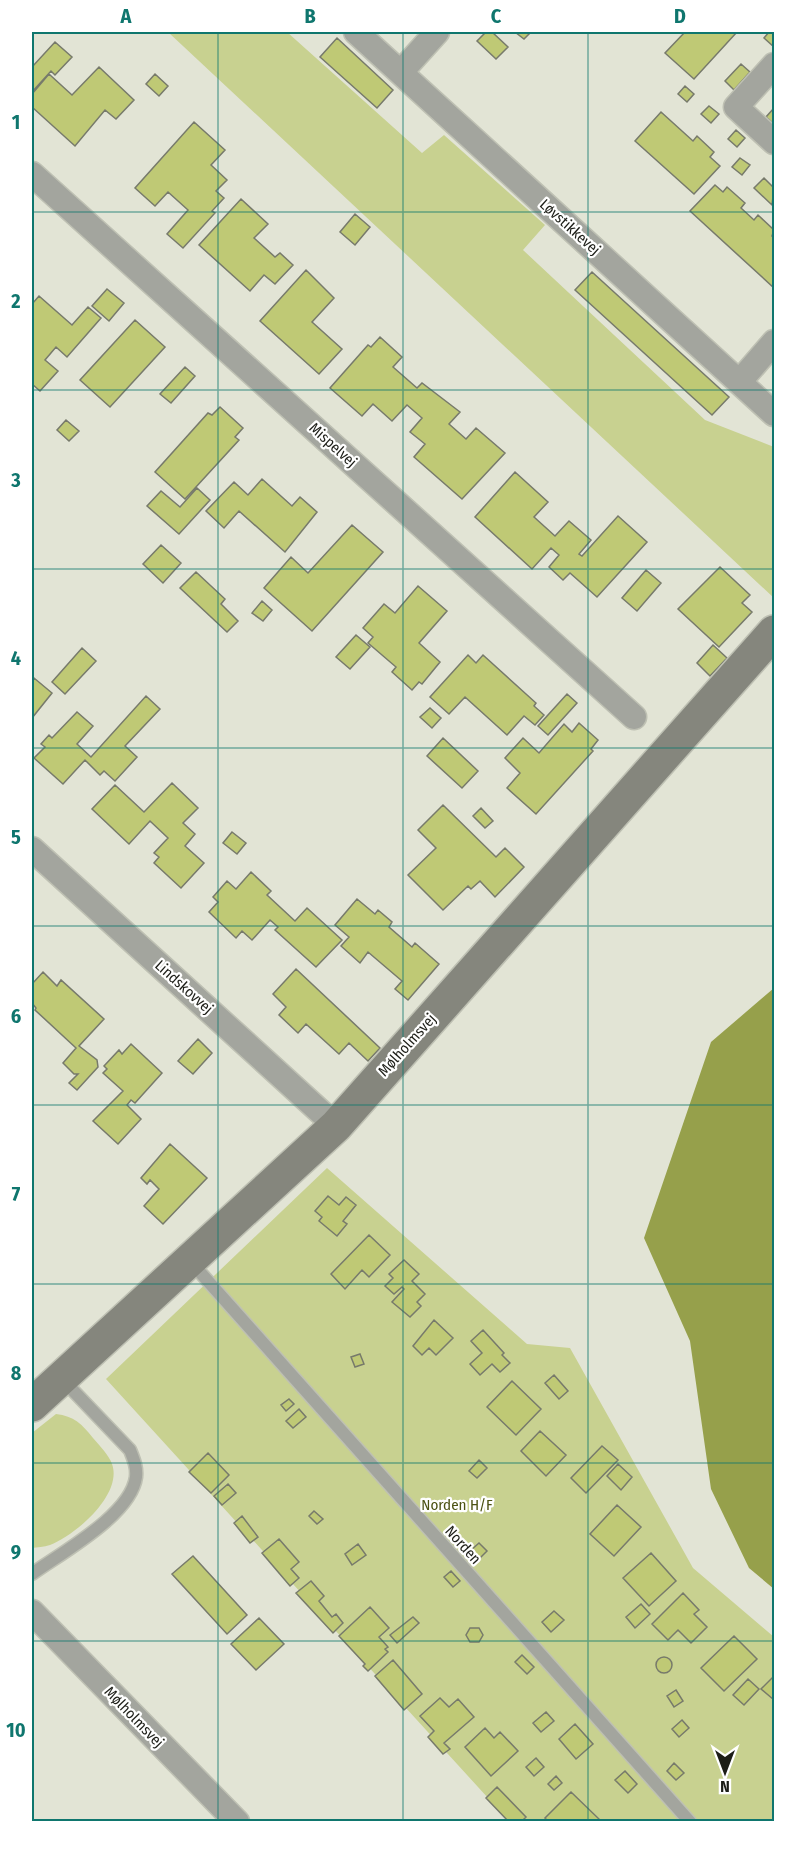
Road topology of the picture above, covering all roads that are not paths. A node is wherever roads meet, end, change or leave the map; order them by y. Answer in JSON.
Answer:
{"nodes":[{"id":1,"x":356,"y":32,"type":"edge"},
{"id":2,"x":437,"y":32,"type":"edge"},
{"id":3,"x":774,"y":65,"type":"edge"},
{"id":4,"x":401,"y":72,"type":"junction"},
{"id":5,"x":774,"y":142,"type":"edge"},
{"id":6,"x":32,"y":174,"type":"edge"},
{"id":7,"x":774,"y":342,"type":"edge"},
{"id":8,"x":741,"y":380,"type":"junction"},
{"id":9,"x":774,"y":414,"type":"edge"},
{"id":10,"x":767,"y":645,"type":"edge"},
{"id":11,"x":634,"y":717,"type":"dead end"},
{"id":12,"x":32,"y":849,"type":"edge"},
{"id":13,"x":336,"y":1126,"type":"junction"},
{"id":14,"x":190,"y":1261,"type":"junction"},
{"id":15,"x":61,"y":1378,"type":"junction"},
{"id":16,"x":32,"y":1402,"type":"edge"},
{"id":17,"x":32,"y":1574,"type":"edge"},
{"id":18,"x":32,"y":1612,"type":"edge"},
{"id":19,"x":237,"y":1821,"type":"edge"},
{"id":20,"x":690,"y":1821,"type":"edge"}],
"edges":[{"from":1,"to":4,"type":"street","name":"Løvstikkevej"},
{"from":2,"to":4,"type":"street"},
{"from":3,"to":5,"type":"street"},
{"from":4,"to":8,"type":"street","name":"Løvstikkevej"},
{"from":6,"to":11,"type":"street","name":"Mispelvej"},
{"from":7,"to":8,"type":"street"},
{"from":8,"to":9,"type":"street","name":"Løvstikkevej"},
{"from":10,"to":13,"type":"street","name":"Mølholmsvej"},
{"from":12,"to":13,"type":"street","name":"Lindskovvej"},
{"from":13,"to":14,"type":"street","name":"Mølholmsvej"},
{"from":14,"to":15,"type":"street","name":"Mølholmsvej"},
{"from":14,"to":20,"type":"lane","name":"Norden"},
{"from":15,"to":16,"type":"street","name":"Mølholmsvej"},
{"from":15,"to":17,"type":"lane"},
{"from":18,"to":19,"type":"street","name":"Mølholmsvej"}]}
